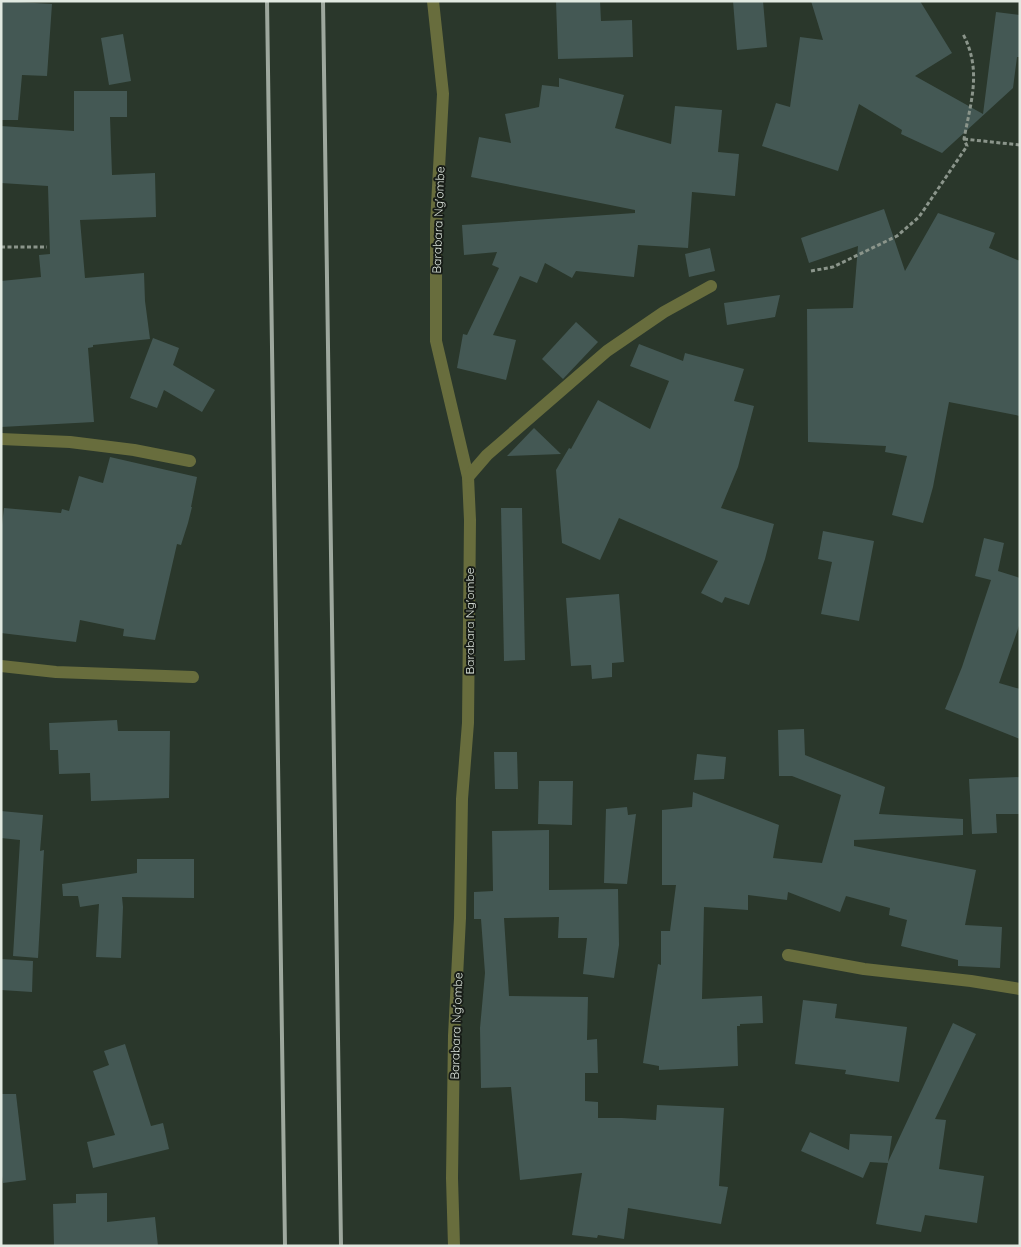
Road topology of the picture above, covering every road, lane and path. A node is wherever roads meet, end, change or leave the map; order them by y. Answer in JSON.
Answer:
{"nodes":[{"id":1,"x":433,"y":1,"type":"edge"},
{"id":2,"x":963,"y":34,"type":"dead end"},
{"id":3,"x":964,"y":139,"type":"junction"},
{"id":4,"x":1020,"y":145,"type":"edge"},
{"id":5,"x":1,"y":247,"type":"edge"},
{"id":6,"x":46,"y":247,"type":"dead end"},
{"id":7,"x":811,"y":271,"type":"dead end"},
{"id":8,"x":711,"y":286,"type":"dead end"},
{"id":9,"x":1,"y":439,"type":"edge"},
{"id":10,"x":190,"y":461,"type":"dead end"},
{"id":11,"x":468,"y":477,"type":"junction"},
{"id":12,"x":1,"y":666,"type":"edge"},
{"id":13,"x":193,"y":677,"type":"dead end"},
{"id":14,"x":788,"y":955,"type":"dead end"},
{"id":15,"x":1020,"y":989,"type":"edge"},
{"id":16,"x":454,"y":1246,"type":"edge"}],
"edges":[{"from":1,"to":11,"type":"street","name":"Barabara Ng'ombe"},
{"from":2,"to":3,"type":"path"},
{"from":3,"to":4,"type":"path"},
{"from":3,"to":7,"type":"path"},
{"from":5,"to":6,"type":"path"},
{"from":8,"to":11,"type":"street"},
{"from":9,"to":10,"type":"street"},
{"from":11,"to":16,"type":"street","name":"Barabara Ng'ombe"},
{"from":12,"to":13,"type":"street"},
{"from":14,"to":15,"type":"street"}]}
